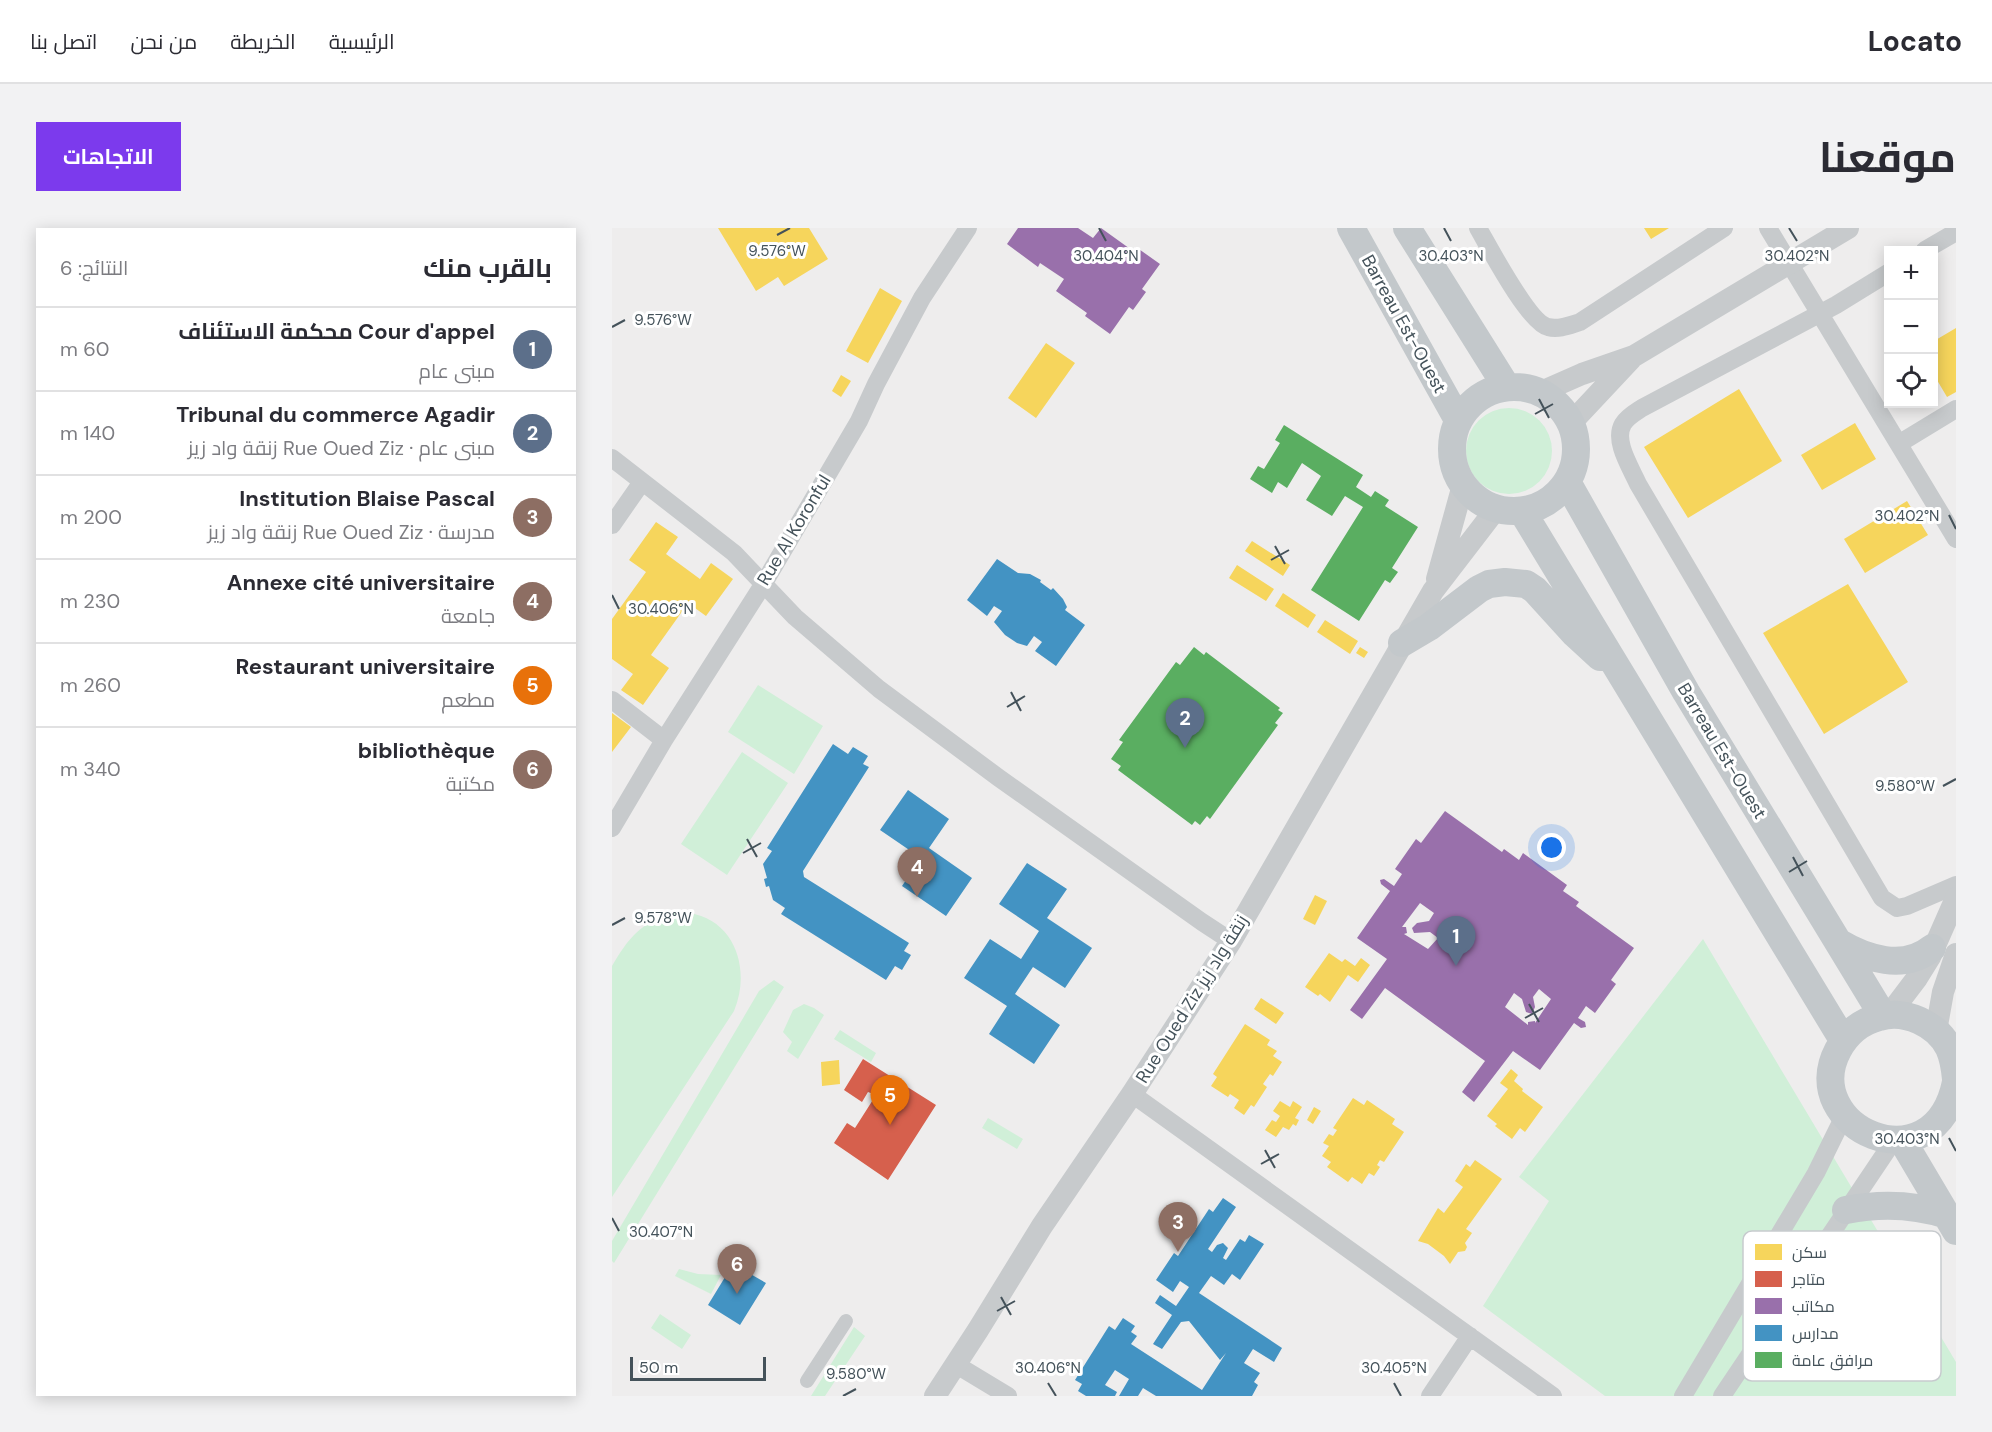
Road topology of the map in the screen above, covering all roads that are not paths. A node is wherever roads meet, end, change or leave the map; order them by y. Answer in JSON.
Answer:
{"nodes":[{"id":1,"x":968,"y":228,"type":"edge"},
{"id":2,"x":1351,"y":228,"type":"edge"},
{"id":3,"x":1407,"y":228,"type":"edge"},
{"id":4,"x":1478,"y":228,"type":"edge"},
{"id":5,"x":1724,"y":228,"type":"edge"},
{"id":6,"x":1768,"y":228,"type":"edge"},
{"id":7,"x":1848,"y":228,"type":"edge"},
{"id":8,"x":1956,"y":232,"type":"edge"},
{"id":9,"x":1932,"y":246,"type":"edge"},
{"id":10,"x":1788,"y":263,"type":"junction"},
{"id":11,"x":1884,"y":275,"type":"edge"},
{"id":12,"x":1819,"y":314,"type":"junction"},
{"id":13,"x":1634,"y":356,"type":"junction"},
{"id":14,"x":1506,"y":386,"type":"junction"},
{"id":15,"x":1541,"y":392,"type":"junction"},
{"id":16,"x":1956,"y":409,"type":"edge"},
{"id":17,"x":1458,"y":420,"type":"junction"},
{"id":18,"x":1571,"y":423,"type":"junction"},
{"id":19,"x":1900,"y":443,"type":"junction"},
{"id":20,"x":612,"y":458,"type":"edge"},
{"id":21,"x":642,"y":482,"type":"junction"},
{"id":22,"x":1567,"y":482,"type":"junction"},
{"id":23,"x":1463,"y":485,"type":"junction"},
{"id":24,"x":1509,"y":510,"type":"junction"},
{"id":25,"x":612,"y":525,"type":"edge"},
{"id":26,"x":1956,"y":539,"type":"edge"},
{"id":27,"x":764,"y":583,"type":"junction"},
{"id":28,"x":1433,"y":591,"type":"junction"},
{"id":29,"x":1402,"y":643,"type":"junction"},
{"id":30,"x":1621,"y":673,"type":"junction"},
{"id":31,"x":612,"y":700,"type":"edge"},
{"id":32,"x":664,"y":740,"type":"junction"},
{"id":33,"x":612,"y":828,"type":"edge"},
{"id":34,"x":1956,"y":885,"type":"edge"},
{"id":35,"x":1956,"y":898,"type":"edge"},
{"id":36,"x":1231,"y":940,"type":"junction"},
{"id":37,"x":1838,"y":942,"type":"junction"},
{"id":38,"x":1944,"y":951,"type":"edge"},
{"id":39,"x":1886,"y":1015,"type":"junction"},
{"id":40,"x":1936,"y":1031,"type":"junction"},
{"id":41,"x":1843,"y":1040,"type":"junction"},
{"id":42,"x":1956,"y":1081,"type":"edge"},
{"id":43,"x":1132,"y":1094,"type":"junction"},
{"id":44,"x":1844,"y":1116,"type":"junction"},
{"id":45,"x":1950,"y":1126,"type":"edge"},
{"id":46,"x":1898,"y":1140,"type":"junction"},
{"id":47,"x":1846,"y":1210,"type":"junction"},
{"id":48,"x":1951,"y":1223,"type":"edge"},
{"id":49,"x":1781,"y":1231,"type":"edge"},
{"id":50,"x":1832,"y":1231,"type":"edge"},
{"id":51,"x":1743,"y":1295,"type":"edge"},
{"id":52,"x":846,"y":1321,"type":"dead end"},
{"id":53,"x":1470,"y":1336,"type":"junction"},
{"id":54,"x":955,"y":1364,"type":"junction"},
{"id":55,"x":1743,"y":1364,"type":"edge"},
{"id":56,"x":807,"y":1381,"type":"dead end"},
{"id":57,"x":935,"y":1396,"type":"edge"},
{"id":58,"x":1008,"y":1396,"type":"edge"},
{"id":59,"x":1431,"y":1396,"type":"edge"},
{"id":60,"x":1552,"y":1396,"type":"edge"},
{"id":61,"x":1683,"y":1396,"type":"edge"},
{"id":62,"x":1722,"y":1396,"type":"edge"}],
"edges":[{"from":1,"to":27,"type":"street","name":"Rue Al Koronful"},
{"from":2,"to":17,"type":"main road","name":"Barreau Est-Ouest"},
{"from":3,"to":14,"type":"main road"},
{"from":4,"to":5,"type":"street"},
{"from":6,"to":10,"type":"street"},
{"from":7,"to":10,"type":"street"},
{"from":8,"to":9,"type":"street"},
{"from":10,"to":12,"type":"street"},
{"from":10,"to":13,"type":"street"},
{"from":11,"to":12,"type":"street"},
{"from":12,"to":19,"type":"street"},
{"from":12,"to":34,"type":"street"},
{"from":13,"to":15,"type":"street"},
{"from":13,"to":18,"type":"street"},
{"from":14,"to":15,"type":"main road"},
{"from":14,"to":17,"type":"main road"},
{"from":15,"to":18,"type":"main road"},
{"from":16,"to":19,"type":"street"},
{"from":17,"to":23,"type":"main road"},
{"from":18,"to":22,"type":"main road"},
{"from":19,"to":26,"type":"street"},
{"from":20,"to":21,"type":"street"},
{"from":21,"to":25,"type":"street"},
{"from":21,"to":27,"type":"street"},
{"from":22,"to":24,"type":"main road"},
{"from":22,"to":37,"type":"main road","name":"Barreau Est-Ouest"},
{"from":23,"to":24,"type":"main road"},
{"from":23,"to":28,"type":"street","name":"Rue Oued Ziz زنقة واد زيز"},
{"from":24,"to":28,"type":"street","name":"Rue Oued Ziz زنقة واد زيز"},
{"from":24,"to":30,"type":"main road"},
{"from":27,"to":32,"type":"street","name":"Rue Al Koronful"},
{"from":27,"to":36,"type":"street"},
{"from":28,"to":29,"type":"street","name":"Rue Oued Ziz زنقة واد زيز"},
{"from":29,"to":30,"type":"main road"},
{"from":29,"to":36,"type":"street","name":"Rue Oued Ziz زنقة واد زيز"},
{"from":30,"to":41,"type":"main road"},
{"from":31,"to":32,"type":"street"},
{"from":32,"to":33,"type":"street","name":"Rue Al Koronful"},
{"from":35,"to":38,"type":"street"},
{"from":36,"to":43,"type":"street","name":"Rue Oued Ziz زنقة واد زيز"},
{"from":37,"to":38,"type":"main road"},
{"from":37,"to":39,"type":"main road","name":"Barreau Est-Ouest"},
{"from":38,"to":39,"type":"street"},
{"from":38,"to":40,"type":"street"},
{"from":39,"to":40,"type":"main road"},
{"from":39,"to":41,"type":"main road"},
{"from":40,"to":42,"type":"main road"},
{"from":41,"to":44,"type":"main road"},
{"from":42,"to":45,"type":"main road"},
{"from":43,"to":53,"type":"street"},
{"from":43,"to":54,"type":"street","name":"Rue Oued Ziz زنقة واد زيز"},
{"from":44,"to":46,"type":"main road"},
{"from":44,"to":49,"type":"street"},
{"from":45,"to":46,"type":"main road"},
{"from":46,"to":47,"type":"street"},
{"from":46,"to":48,"type":"main road"},
{"from":47,"to":48,"type":"main road"},
{"from":47,"to":50,"type":"street"},
{"from":51,"to":61,"type":"street"},
{"from":52,"to":56,"type":"street"},
{"from":53,"to":59,"type":"street"},
{"from":53,"to":60,"type":"street"},
{"from":54,"to":57,"type":"street","name":"Rue Oued Ziz زنقة واد زيز"},
{"from":54,"to":58,"type":"street"},
{"from":55,"to":62,"type":"street"}]}
